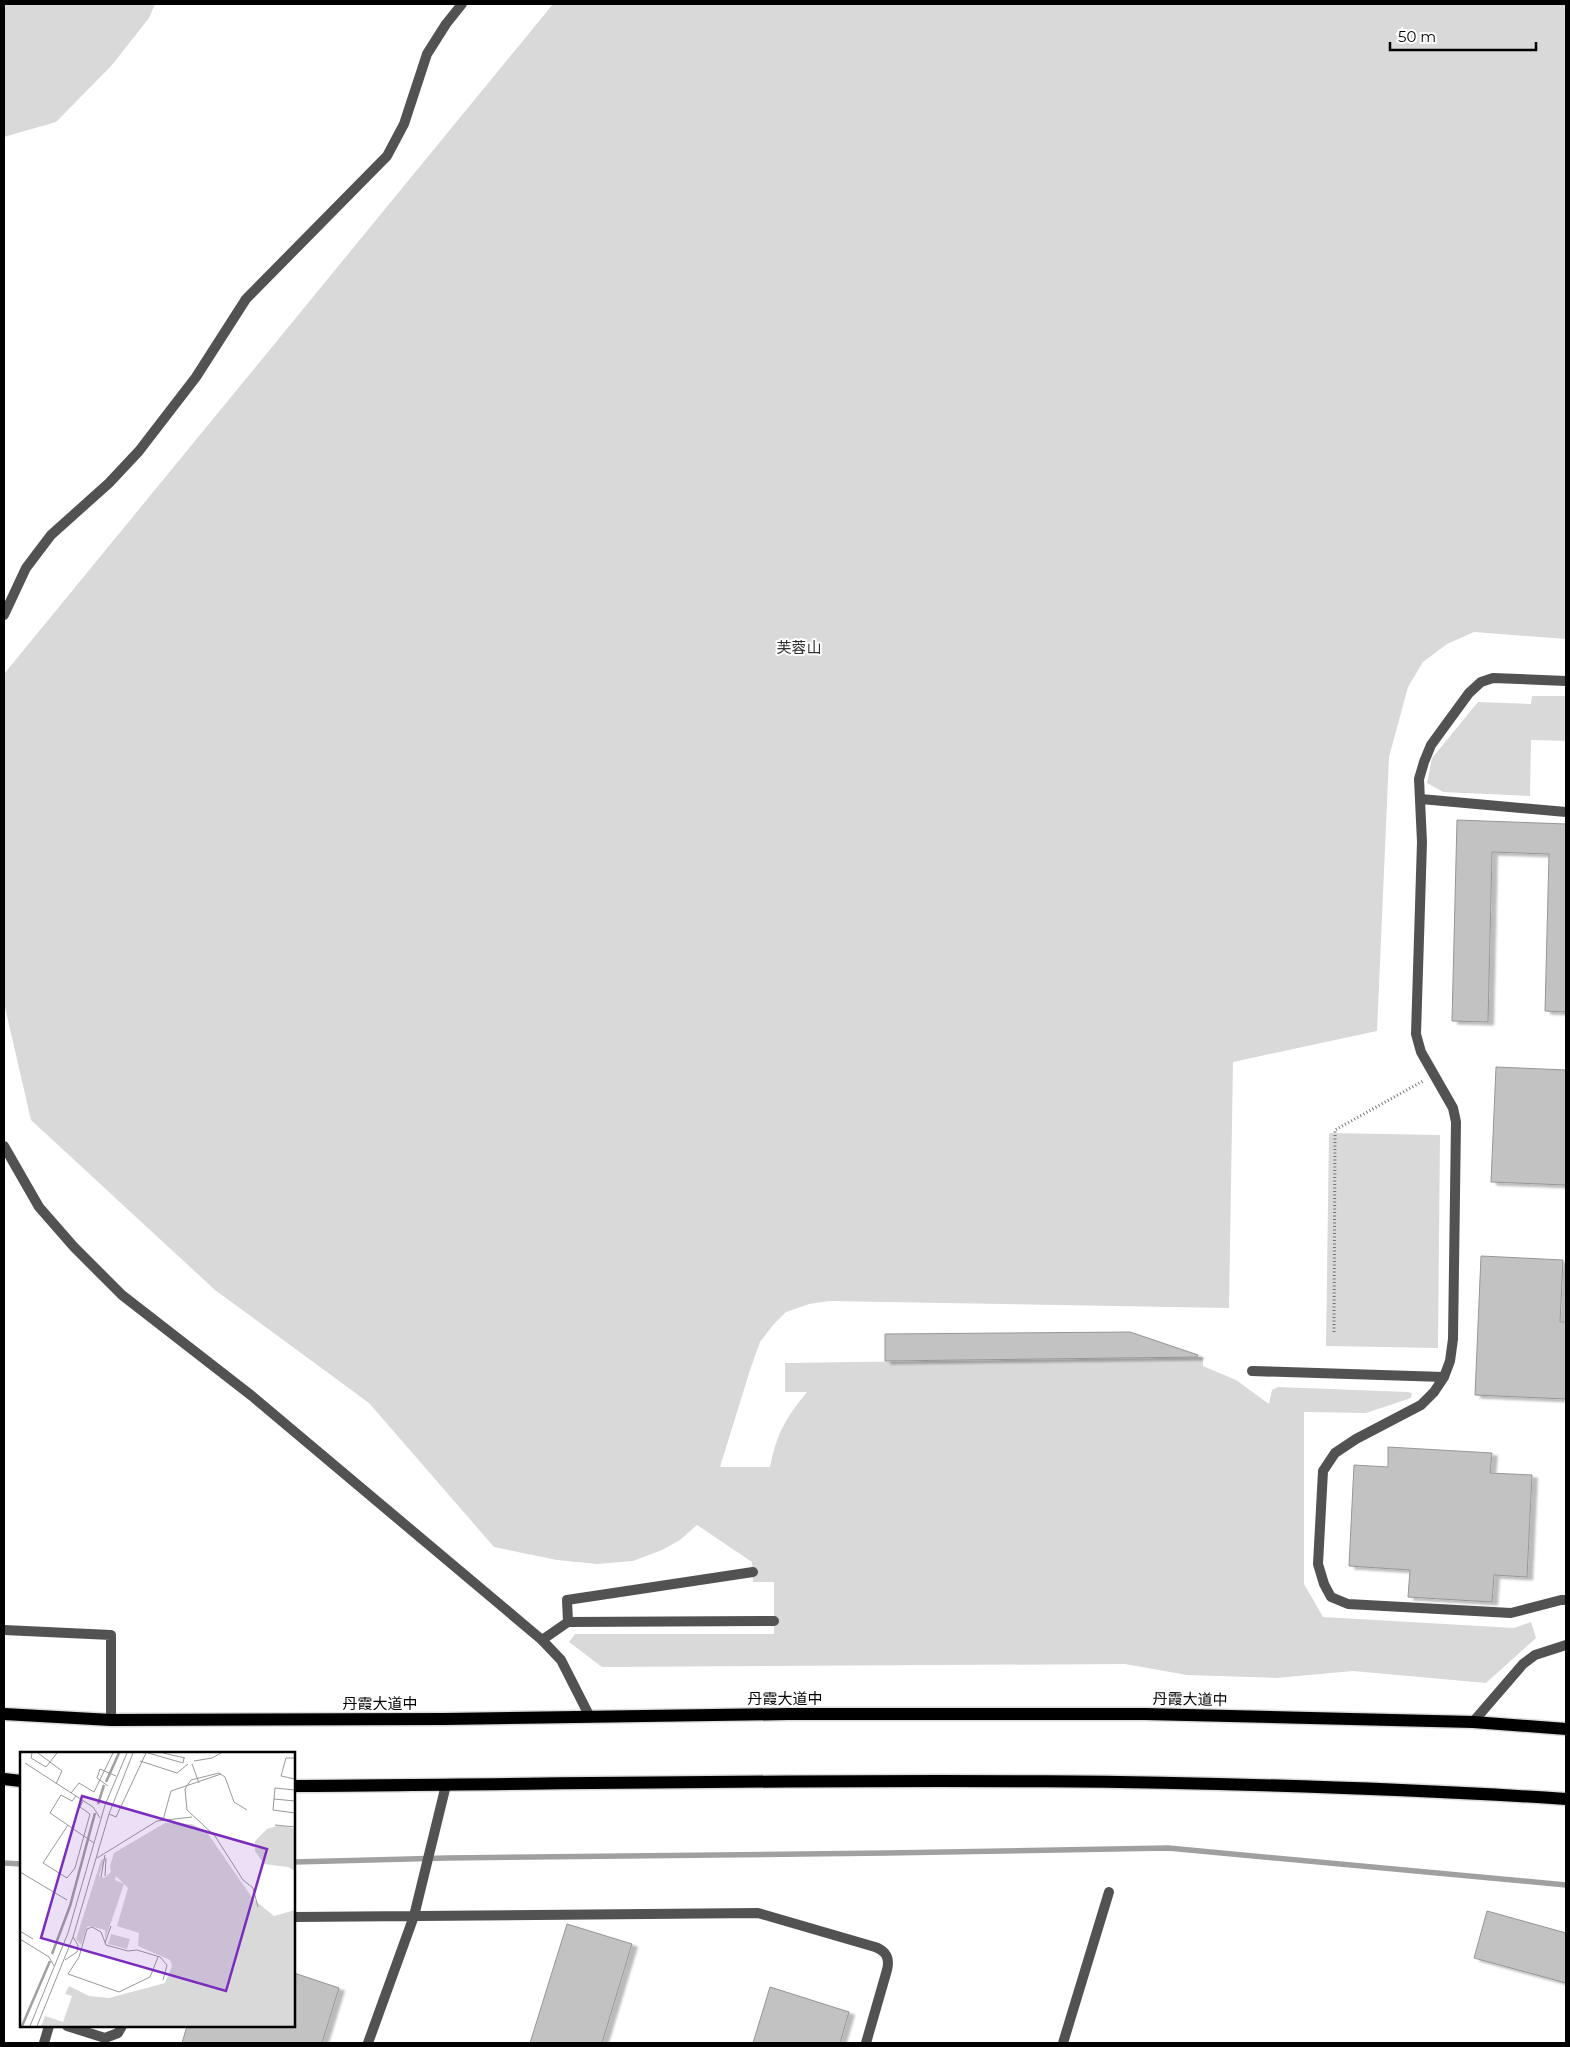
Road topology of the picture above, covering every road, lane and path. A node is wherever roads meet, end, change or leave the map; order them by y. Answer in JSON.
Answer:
{"nodes":[{"id":1,"x":462,"y":4,"type":"edge"},
{"id":2,"x":4,"y":615,"type":"edge"},
{"id":3,"x":1566,"y":681,"type":"edge"},
{"id":4,"x":1421,"y":799,"type":"junction"},
{"id":5,"x":1566,"y":812,"type":"edge"},
{"id":6,"x":1434,"y":1075,"type":"junction"},
{"id":7,"x":5,"y":1151,"type":"edge"},
{"id":8,"x":1334,"y":1332,"type":"dead end"},
{"id":9,"x":1252,"y":1371,"type":"dead end"},
{"id":10,"x":1444,"y":1377,"type":"junction"},
{"id":11,"x":753,"y":1572,"type":"dead end"},
{"id":12,"x":1566,"y":1600,"type":"edge"},
{"id":13,"x":774,"y":1621,"type":"dead end"},
{"id":14,"x":568,"y":1622,"type":"junction"},
{"id":15,"x":4,"y":1630,"type":"edge"},
{"id":16,"x":542,"y":1640,"type":"junction"},
{"id":17,"x":1566,"y":1646,"type":"edge"},
{"id":18,"x":4,"y":1714,"type":"edge"},
{"id":19,"x":590,"y":1717,"type":"junction"},
{"id":20,"x":111,"y":1720,"type":"junction"},
{"id":21,"x":1473,"y":1722,"type":"junction"},
{"id":22,"x":1566,"y":1729,"type":"edge"},
{"id":23,"x":4,"y":1779,"type":"edge"},
{"id":24,"x":20,"y":1781,"type":"edge"},
{"id":25,"x":446,"y":1785,"type":"junction"},
{"id":26,"x":295,"y":1786,"type":"edge"},
{"id":27,"x":1566,"y":1799,"type":"edge"},
{"id":28,"x":1109,"y":1892,"type":"dead end"},
{"id":29,"x":414,"y":1916,"type":"junction"},
{"id":30,"x":295,"y":1917,"type":"edge"},
{"id":31,"x":49,"y":2027,"type":"edge"},
{"id":32,"x":70,"y":2027,"type":"edge"},
{"id":33,"x":121,"y":2027,"type":"edge"},
{"id":34,"x":44,"y":2043,"type":"edge"},
{"id":35,"x":368,"y":2043,"type":"edge"},
{"id":36,"x":866,"y":2043,"type":"edge"},
{"id":37,"x":1063,"y":2043,"type":"edge"}],
"edges":[{"from":1,"to":2,"type":"street"},
{"from":3,"to":4,"type":"street"},
{"from":4,"to":5,"type":"street"},
{"from":4,"to":6,"type":"street"},
{"from":6,"to":8,"type":"path"},
{"from":6,"to":10,"type":"street"},
{"from":7,"to":16,"type":"street"},
{"from":9,"to":10,"type":"street"},
{"from":10,"to":12,"type":"street"},
{"from":11,"to":14,"type":"street"},
{"from":13,"to":14,"type":"street"},
{"from":14,"to":16,"type":"street"},
{"from":15,"to":20,"type":"street"},
{"from":16,"to":19,"type":"street"},
{"from":17,"to":21,"type":"street"},
{"from":18,"to":20,"type":"main road","name":"丹霞大道中"},
{"from":19,"to":20,"type":"main road","name":"丹霞大道中"},
{"from":19,"to":21,"type":"main road","name":"丹霞大道中"},
{"from":21,"to":22,"type":"main road","name":"丹霞大道中"},
{"from":23,"to":24,"type":"main road"},
{"from":25,"to":26,"type":"main road"},
{"from":25,"to":27,"type":"main road"},
{"from":25,"to":29,"type":"street"},
{"from":28,"to":37,"type":"street"},
{"from":29,"to":30,"type":"street"},
{"from":29,"to":35,"type":"street"},
{"from":29,"to":36,"type":"street"},
{"from":31,"to":34,"type":"street"},
{"from":32,"to":33,"type":"street"}]}
